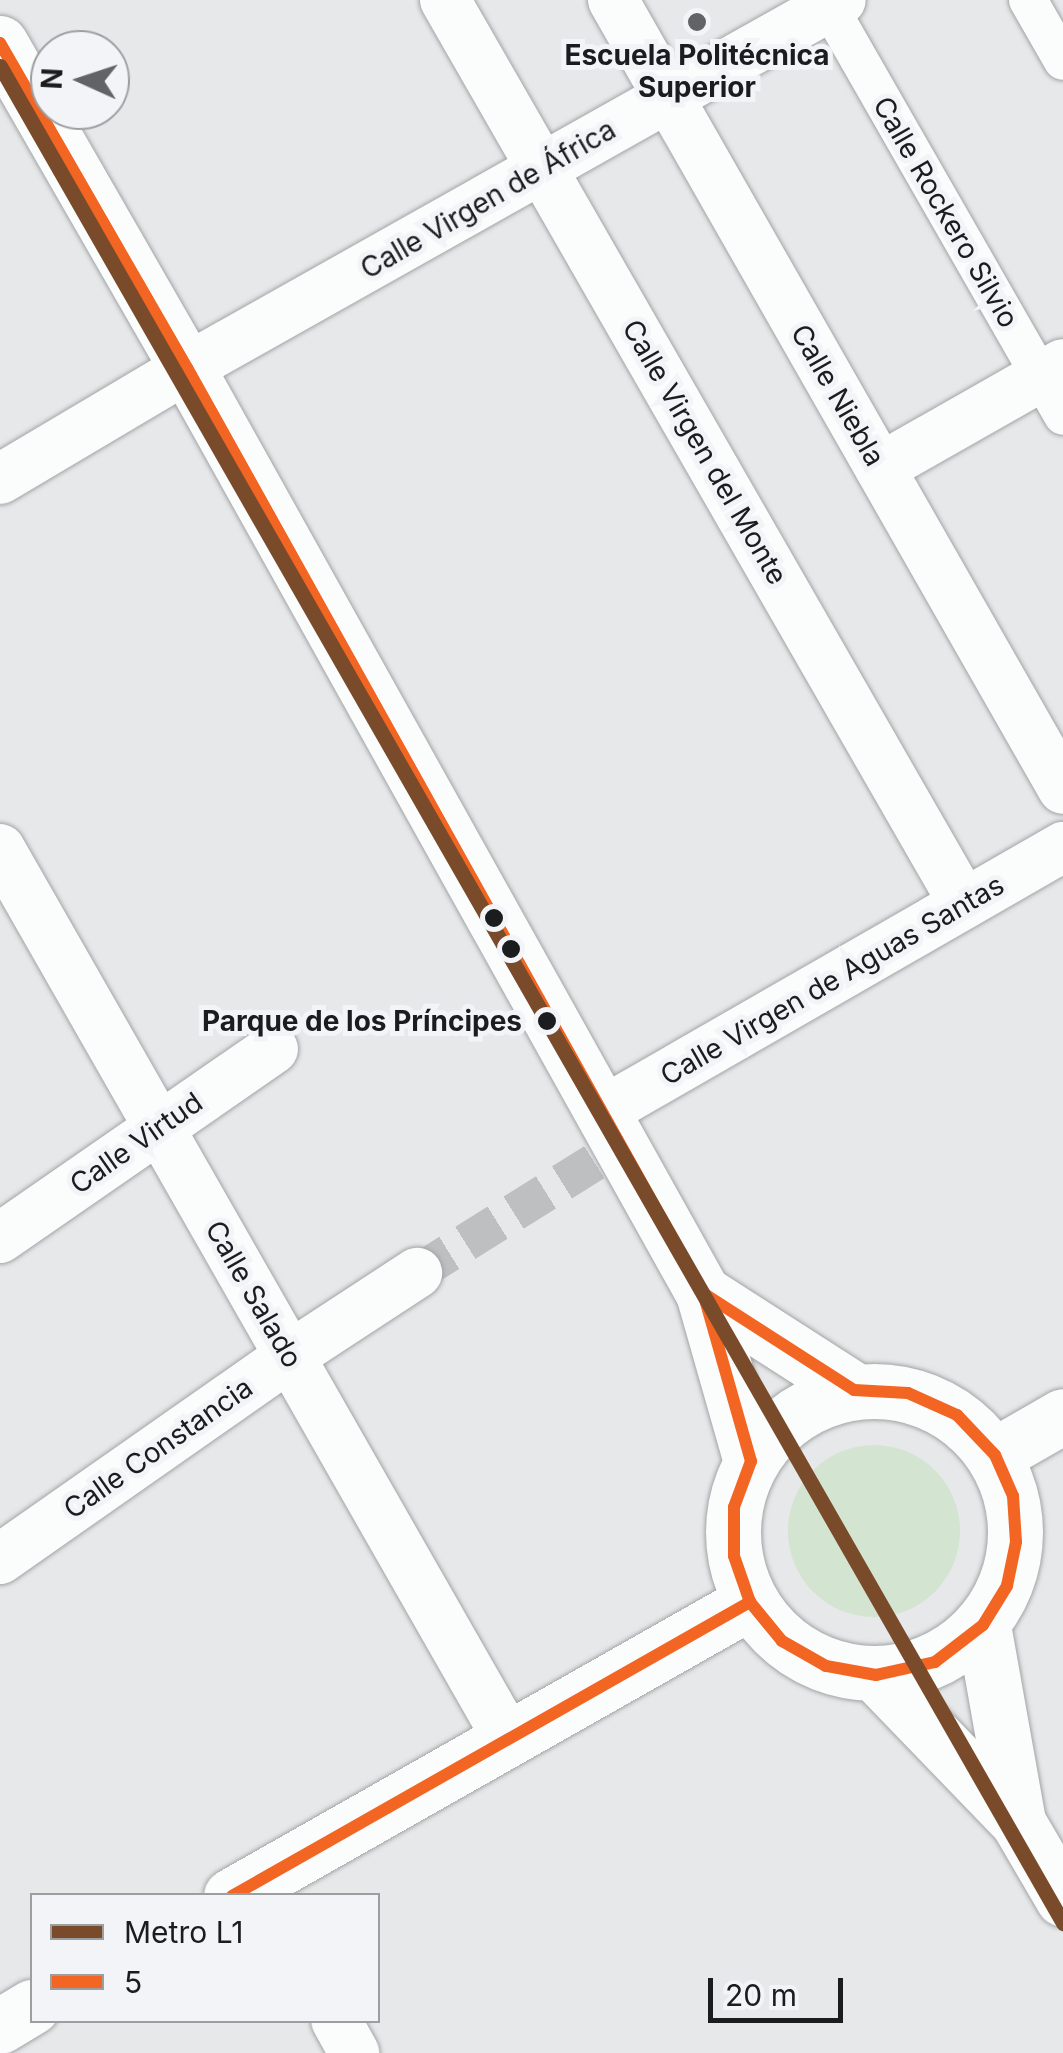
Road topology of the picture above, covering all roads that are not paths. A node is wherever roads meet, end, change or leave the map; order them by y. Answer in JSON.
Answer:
{"nodes":[{"id":1,"x":445,"y":0,"type":"edge"},
{"id":2,"x":613,"y":0,"type":"edge"},
{"id":3,"x":1028,"y":0,"type":"edge"},
{"id":4,"x":835,"y":4,"type":"edge"},
{"id":5,"x":0,"y":43,"type":"edge"},
{"id":6,"x":1063,"y":62,"type":"edge"},
{"id":7,"x":668,"y":98,"type":"junction"},
{"id":8,"x":542,"y":168,"type":"junction"},
{"id":9,"x":188,"y":368,"type":"junction"},
{"id":10,"x":1055,"y":385,"type":"edge"},
{"id":11,"x":880,"y":468,"type":"junction"},
{"id":12,"x":0,"y":479,"type":"edge"},
{"id":13,"x":1063,"y":789,"type":"edge"},
{"id":14,"x":1063,"y":847,"type":"edge"},
{"id":15,"x":0,"y":850,"type":"edge"},
{"id":16,"x":964,"y":904,"type":"junction"},
{"id":17,"x":16,"y":918,"type":"edge"},
{"id":18,"x":273,"y":1049,"type":"dead end"},
{"id":19,"x":602,"y":1112,"type":"junction"},
{"id":20,"x":159,"y":1128,"type":"junction"},
{"id":21,"x":0,"y":1238,"type":"edge"},
{"id":22,"x":418,"y":1272,"type":"tunnel mouth"},
{"id":23,"x":703,"y":1293,"type":"junction"},
{"id":24,"x":290,"y":1356,"type":"junction"},
{"id":25,"x":854,"y":1390,"type":"junction"},
{"id":26,"x":1063,"y":1416,"type":"edge"},
{"id":27,"x":995,"y":1455,"type":"junction"},
{"id":28,"x":751,"y":1461,"type":"junction"},
{"id":29,"x":0,"y":1560,"type":"edge"},
{"id":30,"x":750,"y":1602,"type":"junction"},
{"id":31,"x":983,"y":1625,"type":"junction"},
{"id":32,"x":876,"y":1675,"type":"junction"},
{"id":33,"x":508,"y":1739,"type":"junction"},
{"id":34,"x":1018,"y":1822,"type":"junction"},
{"id":35,"x":250,"y":1891,"type":"edge"},
{"id":36,"x":1063,"y":1900,"type":"edge"},
{"id":37,"x":30,"y":2008,"type":"edge"},
{"id":38,"x":338,"y":2023,"type":"edge"},
{"id":39,"x":0,"y":2026,"type":"edge"},
{"id":40,"x":354,"y":2053,"type":"edge"}],
"edges":[{"from":1,"to":8,"type":"street","name":"Calle Virgen del Monte"},
{"from":2,"to":7,"type":"street","name":"Calle Niebla"},
{"from":3,"to":6,"type":"street"},
{"from":4,"to":7,"type":"street","name":"Calle Virgen de África"},
{"from":4,"to":10,"type":"street","name":"Calle Rockero Silvio"},
{"from":5,"to":9,"type":"main road"},
{"from":7,"to":8,"type":"street","name":"Calle Virgen de África"},
{"from":7,"to":11,"type":"street","name":"Calle Niebla"},
{"from":8,"to":9,"type":"street","name":"Calle Virgen de África"},
{"from":8,"to":16,"type":"street","name":"Calle Virgen del Monte"},
{"from":9,"to":12,"type":"street","name":"Calle Virgen de África"},
{"from":9,"to":19,"type":"main road"},
{"from":10,"to":11,"type":"street"},
{"from":11,"to":13,"type":"street","name":"Calle Niebla"},
{"from":14,"to":16,"type":"street","name":"Calle Virgen de Aguas Santas"},
{"from":15,"to":17,"type":"street","name":"Calle Salado"},
{"from":16,"to":19,"type":"street","name":"Calle Virgen de Aguas Santas"},
{"from":17,"to":20,"type":"street","name":"Calle Salado"},
{"from":18,"to":20,"type":"street","name":"Calle Virtud"},
{"from":19,"to":23,"type":"main road"},
{"from":20,"to":21,"type":"street","name":"Calle Virtud"},
{"from":20,"to":24,"type":"street","name":"Calle Salado"},
{"from":22,"to":24,"type":"street","name":"Calle Constancia"},
{"from":23,"to":25,"type":"main road"},
{"from":23,"to":28,"type":"main road"},
{"from":24,"to":29,"type":"street","name":"Calle Constancia"},
{"from":24,"to":33,"type":"street","name":"Calle Salado"},
{"from":25,"to":27,"type":"main road"},
{"from":25,"to":28,"type":"main road"},
{"from":26,"to":27,"type":"main road"},
{"from":27,"to":31,"type":"main road"},
{"from":28,"to":30,"type":"main road"},
{"from":30,"to":32,"type":"main road"},
{"from":30,"to":33,"type":"main road"},
{"from":31,"to":32,"type":"main road"},
{"from":31,"to":34,"type":"main road"},
{"from":32,"to":34,"type":"main road"},
{"from":33,"to":35,"type":"main road"},
{"from":34,"to":36,"type":"main road"},
{"from":37,"to":39,"type":"main road"},
{"from":38,"to":40,"type":"street"}]}
